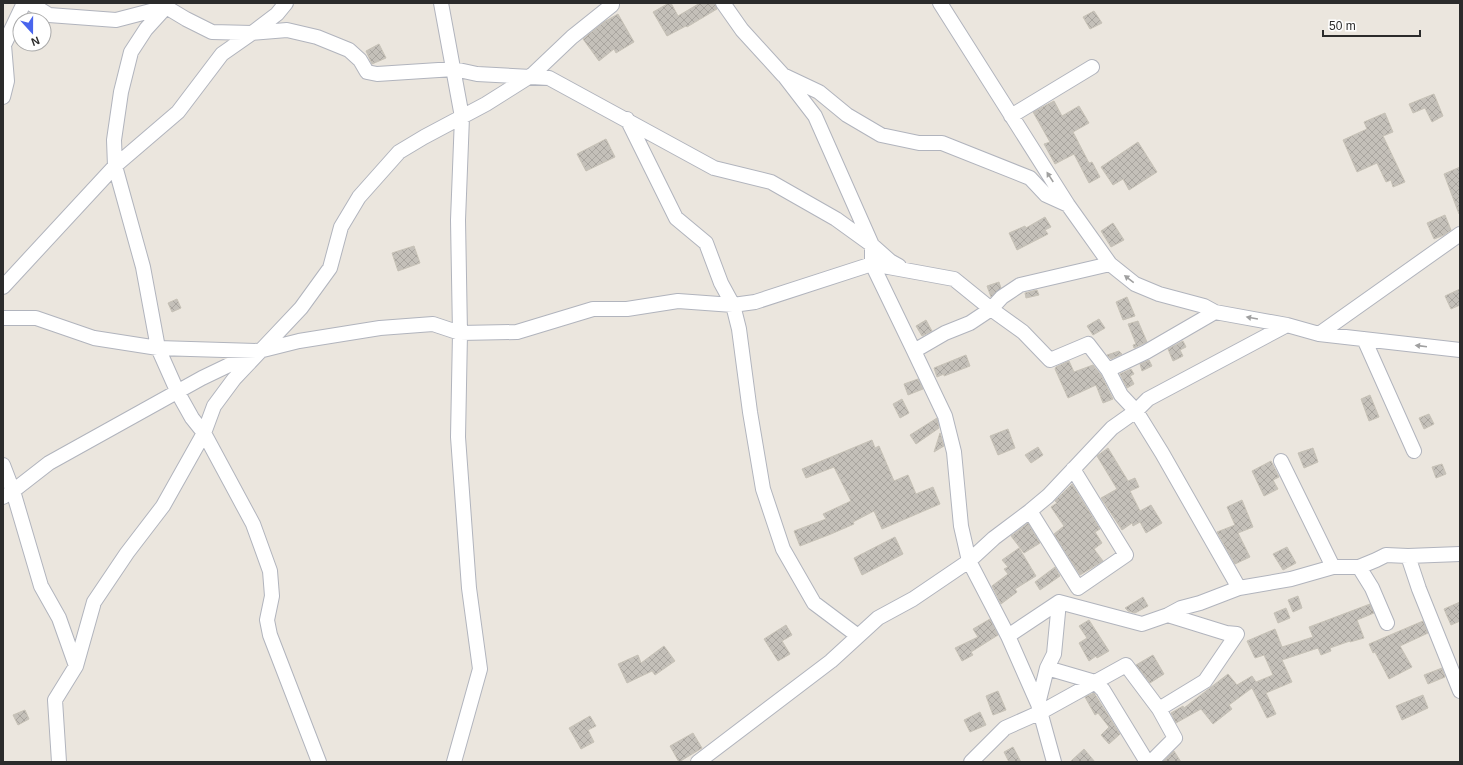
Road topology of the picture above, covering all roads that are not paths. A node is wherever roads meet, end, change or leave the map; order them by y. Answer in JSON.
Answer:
{"nodes":[{"id":1,"x":24,"y":3,"type":"edge"},
{"id":2,"x":33,"y":3,"type":"edge"},
{"id":3,"x":286,"y":3,"type":"edge"},
{"id":4,"x":441,"y":3,"type":"edge"},
{"id":5,"x":724,"y":3,"type":"edge"},
{"id":6,"x":940,"y":3,"type":"edge"},
{"id":7,"x":613,"y":4,"type":"edge"},
{"id":8,"x":165,"y":5,"type":"edge"},
{"id":9,"x":252,"y":34,"type":"junction"},
{"id":10,"x":1092,"y":67,"type":"dead end"},
{"id":11,"x":454,"y":69,"type":"junction"},
{"id":12,"x":783,"y":75,"type":"junction"},
{"id":13,"x":529,"y":77,"type":"junction"},
{"id":14,"x":3,"y":97,"type":"edge"},
{"id":15,"x":1011,"y":116,"type":"junction"},
{"id":16,"x":462,"y":117,"type":"junction"},
{"id":17,"x":627,"y":119,"type":"junction"},
{"id":18,"x":115,"y":166,"type":"junction"},
{"id":19,"x":1068,"y":205,"type":"junction"},
{"id":20,"x":1460,"y":234,"type":"edge"},
{"id":21,"x":872,"y":245,"type":"junction"},
{"id":22,"x":872,"y":264,"type":"junction"},
{"id":23,"x":1110,"y":264,"type":"junction"},
{"id":24,"x":908,"y":271,"type":"junction"},
{"id":25,"x":3,"y":287,"type":"edge"},
{"id":26,"x":733,"y":305,"type":"junction"},
{"id":27,"x":991,"y":309,"type":"junction"},
{"id":28,"x":1215,"y":312,"type":"junction"},
{"id":29,"x":3,"y":318,"type":"edge"},
{"id":30,"x":1287,"y":325,"type":"junction"},
{"id":31,"x":460,"y":333,"type":"junction"},
{"id":32,"x":1319,"y":334,"type":"junction"},
{"id":33,"x":1364,"y":339,"type":"junction"},
{"id":34,"x":158,"y":348,"type":"junction"},
{"id":35,"x":1460,"y":350,"type":"edge"},
{"id":36,"x":259,"y":351,"type":"junction"},
{"id":37,"x":914,"y":351,"type":"junction"},
{"id":38,"x":1108,"y":370,"type":"junction"},
{"id":39,"x":178,"y":393,"type":"junction"},
{"id":40,"x":1136,"y":411,"type":"junction"},
{"id":41,"x":204,"y":433,"type":"junction"},
{"id":42,"x":1414,"y":451,"type":"dead end"},
{"id":43,"x":1281,"y":461,"type":"dead end"},
{"id":44,"x":3,"y":465,"type":"edge"},
{"id":45,"x":1073,"y":469,"type":"junction"},
{"id":46,"x":8,"y":494,"type":"edge"},
{"id":47,"x":1030,"y":511,"type":"junction"},
{"id":48,"x":1460,"y":554,"type":"edge"},
{"id":49,"x":1408,"y":556,"type":"junction"},
{"id":50,"x":969,"y":561,"type":"junction"},
{"id":51,"x":1333,"y":567,"type":"junction"},
{"id":52,"x":1359,"y":567,"type":"junction"},
{"id":53,"x":1239,"y":588,"type":"junction"},
{"id":54,"x":1059,"y":602,"type":"junction"},
{"id":55,"x":1168,"y":615,"type":"junction"},
{"id":56,"x":1387,"y":623,"type":"dead end"},
{"id":57,"x":858,"y":636,"type":"junction"},
{"id":58,"x":1008,"y":636,"type":"junction"},
{"id":59,"x":76,"y":666,"type":"junction"},
{"id":60,"x":1047,"y":668,"type":"junction"},
{"id":61,"x":1095,"y":682,"type":"junction"},
{"id":62,"x":1460,"y":691,"type":"edge"},
{"id":63,"x":1040,"y":708,"type":"junction"},
{"id":64,"x":1158,"y":709,"type":"junction"},
{"id":65,"x":984,"y":755,"type":"edge"},
{"id":66,"x":59,"y":762,"type":"edge"},
{"id":67,"x":320,"y":762,"type":"edge"},
{"id":68,"x":454,"y":762,"type":"edge"},
{"id":69,"x":698,"y":762,"type":"edge"},
{"id":70,"x":971,"y":762,"type":"edge"},
{"id":71,"x":1054,"y":762,"type":"edge"},
{"id":72,"x":1147,"y":762,"type":"edge"},
{"id":73,"x":1151,"y":762,"type":"edge"}],
"edges":[{"from":1,"to":14,"type":"street"},
{"from":2,"to":8,"type":"street"},
{"from":3,"to":9,"type":"street"},
{"from":4,"to":11,"type":"street"},
{"from":5,"to":12,"type":"street"},
{"from":6,"to":15,"type":"street"},
{"from":7,"to":13,"type":"street"},
{"from":8,"to":9,"type":"street"},
{"from":8,"to":18,"type":"street"},
{"from":9,"to":11,"type":"street"},
{"from":9,"to":18,"type":"street"},
{"from":10,"to":15,"type":"street"},
{"from":11,"to":13,"type":"street"},
{"from":11,"to":16,"type":"street"},
{"from":12,"to":19,"type":"street"},
{"from":12,"to":21,"type":"street"},
{"from":13,"to":16,"type":"street"},
{"from":13,"to":17,"type":"street"},
{"from":19,"to":15,"type":"street","one_way":true},
{"from":16,"to":31,"type":"street"},
{"from":16,"to":36,"type":"street"},
{"from":17,"to":21,"type":"street"},
{"from":17,"to":26,"type":"street"},
{"from":18,"to":25,"type":"street"},
{"from":18,"to":34,"type":"street"},
{"from":19,"to":23,"type":"street"},
{"from":20,"to":32,"type":"street"},
{"from":21,"to":22,"type":"street"},
{"from":21,"to":24,"type":"street"},
{"from":22,"to":24,"type":"street"},
{"from":22,"to":26,"type":"street"},
{"from":22,"to":37,"type":"street"},
{"from":23,"to":27,"type":"street"},
{"from":28,"to":23,"type":"street","one_way":true},
{"from":24,"to":27,"type":"street"},
{"from":26,"to":31,"type":"street"},
{"from":26,"to":57,"type":"street"},
{"from":27,"to":37,"type":"street"},
{"from":27,"to":38,"type":"street"},
{"from":30,"to":28,"type":"street","one_way":true},
{"from":28,"to":38,"type":"street"},
{"from":29,"to":34,"type":"street"},
{"from":30,"to":32,"type":"street"},
{"from":30,"to":40,"type":"street"},
{"from":31,"to":36,"type":"street"},
{"from":31,"to":68,"type":"street"},
{"from":32,"to":33,"type":"street"},
{"from":35,"to":33,"type":"street","one_way":true},
{"from":33,"to":42,"type":"street"},
{"from":34,"to":36,"type":"street"},
{"from":34,"to":39,"type":"street"},
{"from":36,"to":39,"type":"street"},
{"from":36,"to":41,"type":"street"},
{"from":37,"to":50,"type":"street"},
{"from":38,"to":40,"type":"street"},
{"from":39,"to":41,"type":"street"},
{"from":39,"to":46,"type":"street"},
{"from":40,"to":45,"type":"street"},
{"from":40,"to":53,"type":"street"},
{"from":41,"to":59,"type":"street"},
{"from":41,"to":67,"type":"street"},
{"from":43,"to":51,"type":"street"},
{"from":44,"to":46,"type":"street"},
{"from":45,"to":47,"type":"street"},
{"from":45,"to":47,"type":"street"},
{"from":46,"to":59,"type":"street"},
{"from":47,"to":50,"type":"street"},
{"from":48,"to":49,"type":"street"},
{"from":49,"to":52,"type":"street"},
{"from":49,"to":62,"type":"street"},
{"from":50,"to":57,"type":"street"},
{"from":50,"to":58,"type":"street"},
{"from":51,"to":52,"type":"street"},
{"from":51,"to":53,"type":"street"},
{"from":52,"to":56,"type":"street"},
{"from":53,"to":55,"type":"street"},
{"from":54,"to":55,"type":"street"},
{"from":54,"to":58,"type":"street"},
{"from":54,"to":60,"type":"street"},
{"from":55,"to":64,"type":"street"},
{"from":57,"to":69,"type":"street"},
{"from":58,"to":63,"type":"street"},
{"from":59,"to":66,"type":"street"},
{"from":60,"to":61,"type":"street"},
{"from":60,"to":63,"type":"street"},
{"from":61,"to":63,"type":"street"},
{"from":61,"to":64,"type":"street"},
{"from":61,"to":72,"type":"street"},
{"from":63,"to":65,"type":"street"},
{"from":63,"to":71,"type":"street"},
{"from":64,"to":73,"type":"street"},
{"from":65,"to":70,"type":"street"}]}
